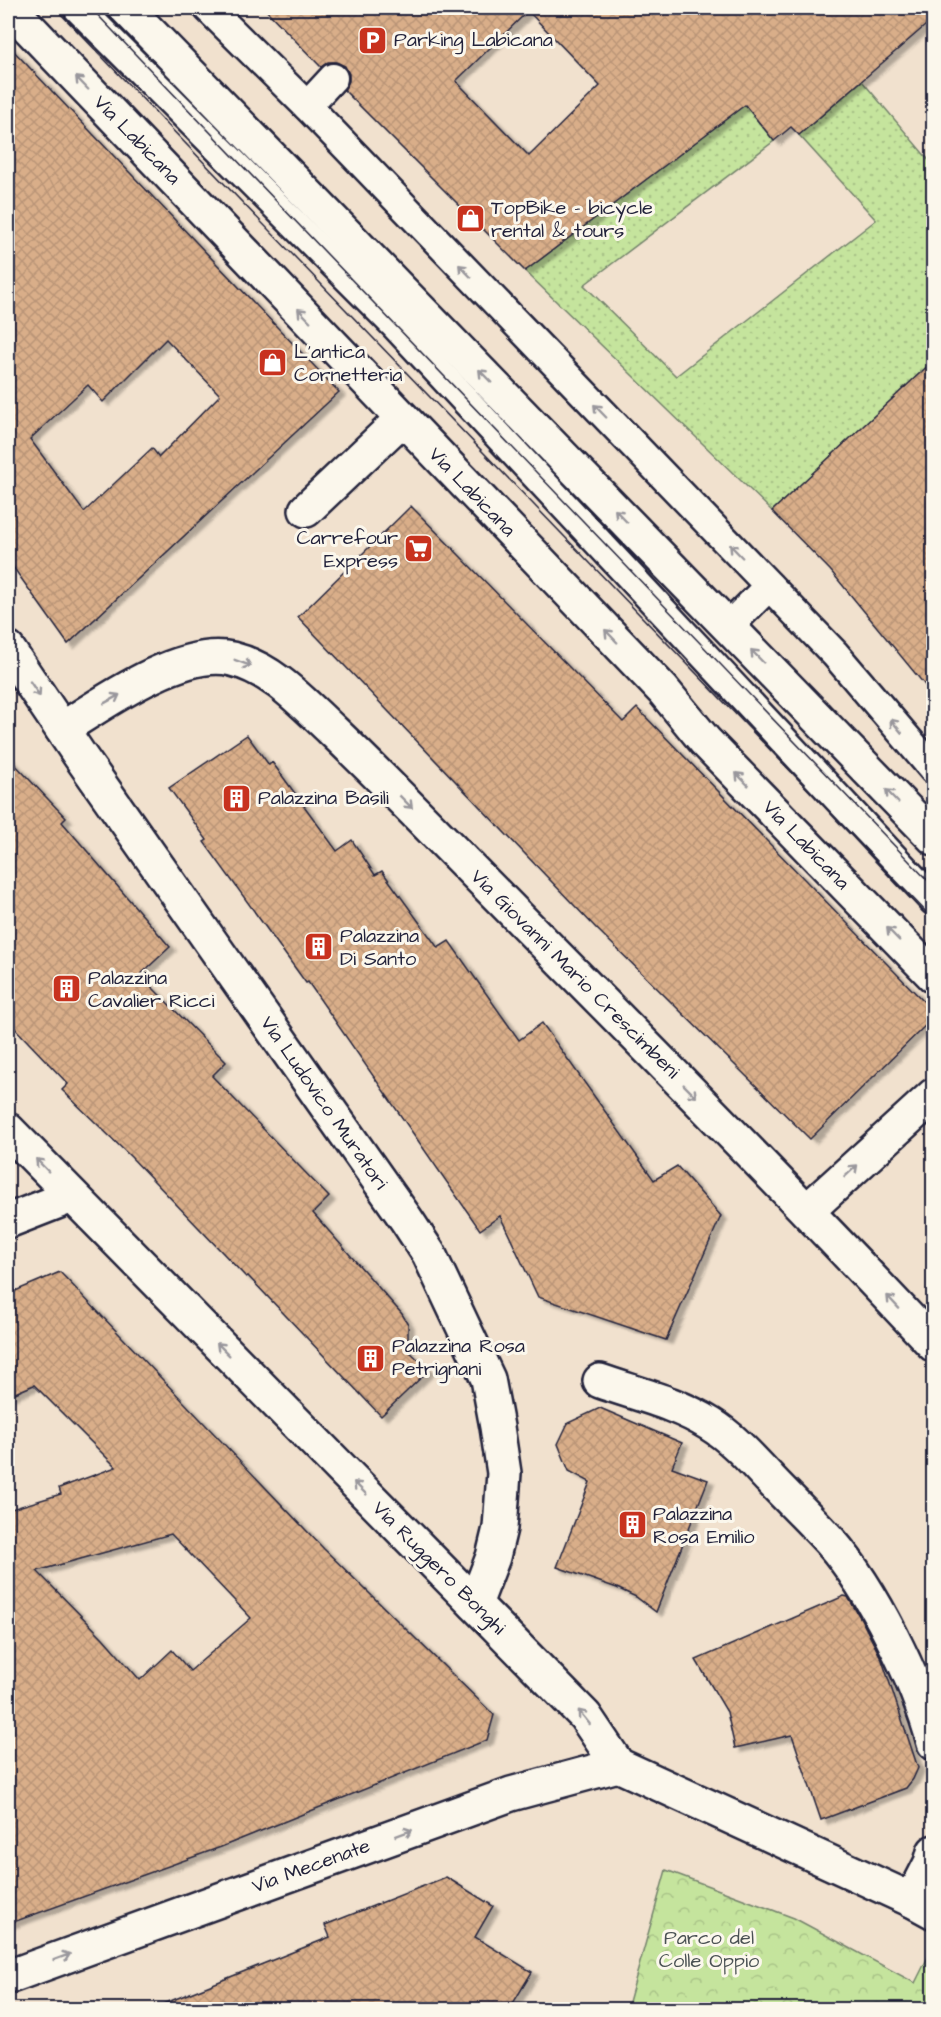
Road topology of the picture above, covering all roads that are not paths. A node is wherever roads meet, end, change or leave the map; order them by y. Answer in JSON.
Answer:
{"nodes":[{"id":1,"x":10,"y":8,"type":"edge"},
{"id":2,"x":78,"y":8,"type":"edge"},
{"id":3,"x":126,"y":8,"type":"edge"},
{"id":4,"x":208,"y":8,"type":"edge"},
{"id":5,"x":333,"y":78,"type":"dead end"},
{"id":6,"x":307,"y":106,"type":"junction"},
{"id":7,"x":402,"y":419,"type":"junction"},
{"id":8,"x":306,"y":510,"type":"dead end"},
{"id":9,"x":769,"y":586,"type":"junction"},
{"id":10,"x":728,"y":627,"type":"junction"},
{"id":11,"x":8,"y":649,"type":"edge"},
{"id":12,"x":62,"y":729,"type":"junction"},
{"id":13,"x":933,"y":770,"type":"edge"},
{"id":14,"x":933,"y":838,"type":"edge"},
{"id":15,"x":933,"y":901,"type":"edge"},
{"id":16,"x":933,"y":976,"type":"edge"},
{"id":17,"x":933,"y":1095,"type":"edge"},
{"id":18,"x":8,"y":1130,"type":"edge"},
{"id":19,"x":72,"y":1196,"type":"junction"},
{"id":20,"x":807,"y":1211,"type":"junction"},
{"id":21,"x":8,"y":1221,"type":"edge"},
{"id":22,"x":933,"y":1345,"type":"edge"},
{"id":23,"x":600,"y":1381,"type":"dead end"},
{"id":24,"x":474,"y":1604,"type":"junction"},
{"id":25,"x":933,"y":1743,"type":"edge"},
{"id":26,"x":618,"y":1765,"type":"junction"},
{"id":27,"x":933,"y":1852,"type":"edge"},
{"id":28,"x":923,"y":1906,"type":"edge"},
{"id":29,"x":8,"y":1977,"type":"edge"}],
"edges":[{"from":7,"to":1,"type":"street","name":"Via Labicana","one_way":true},
{"from":2,"to":15,"type":"lane"},
{"from":10,"to":3,"type":"street","one_way":true},
{"from":4,"to":6,"type":"lane"},
{"from":5,"to":6,"type":"lane"},
{"from":9,"to":6,"type":"lane","one_way":true},
{"from":7,"to":8,"type":"street"},
{"from":16,"to":7,"type":"street","name":"Via Labicana","one_way":true},
{"from":9,"to":10,"type":"lane"},
{"from":13,"to":9,"type":"lane","one_way":true},
{"from":14,"to":10,"type":"street","one_way":true},
{"from":11,"to":12,"type":"street","name":"Via Ludovico Muratori","one_way":true},
{"from":12,"to":20,"type":"street","name":"Via Giovanni Mario Crescimbeni","one_way":true},
{"from":12,"to":24,"type":"street","name":"Via Ludovico Muratori"},
{"from":20,"to":17,"type":"street","one_way":true},
{"from":19,"to":18,"type":"street","name":"Via Ruggero Bonghi","one_way":true},
{"from":19,"to":21,"type":"street"},
{"from":24,"to":19,"type":"street","name":"Via Ruggero Bonghi","one_way":true},
{"from":22,"to":20,"type":"street","name":"Via Giovanni Mario Crescimbeni","one_way":true},
{"from":23,"to":25,"type":"street"},
{"from":26,"to":24,"type":"street","name":"Via Ruggero Bonghi","one_way":true},
{"from":26,"to":28,"type":"street"},
{"from":29,"to":26,"type":"street","name":"Via Mecenate","one_way":true},
{"from":27,"to":28,"type":"street"}]}
